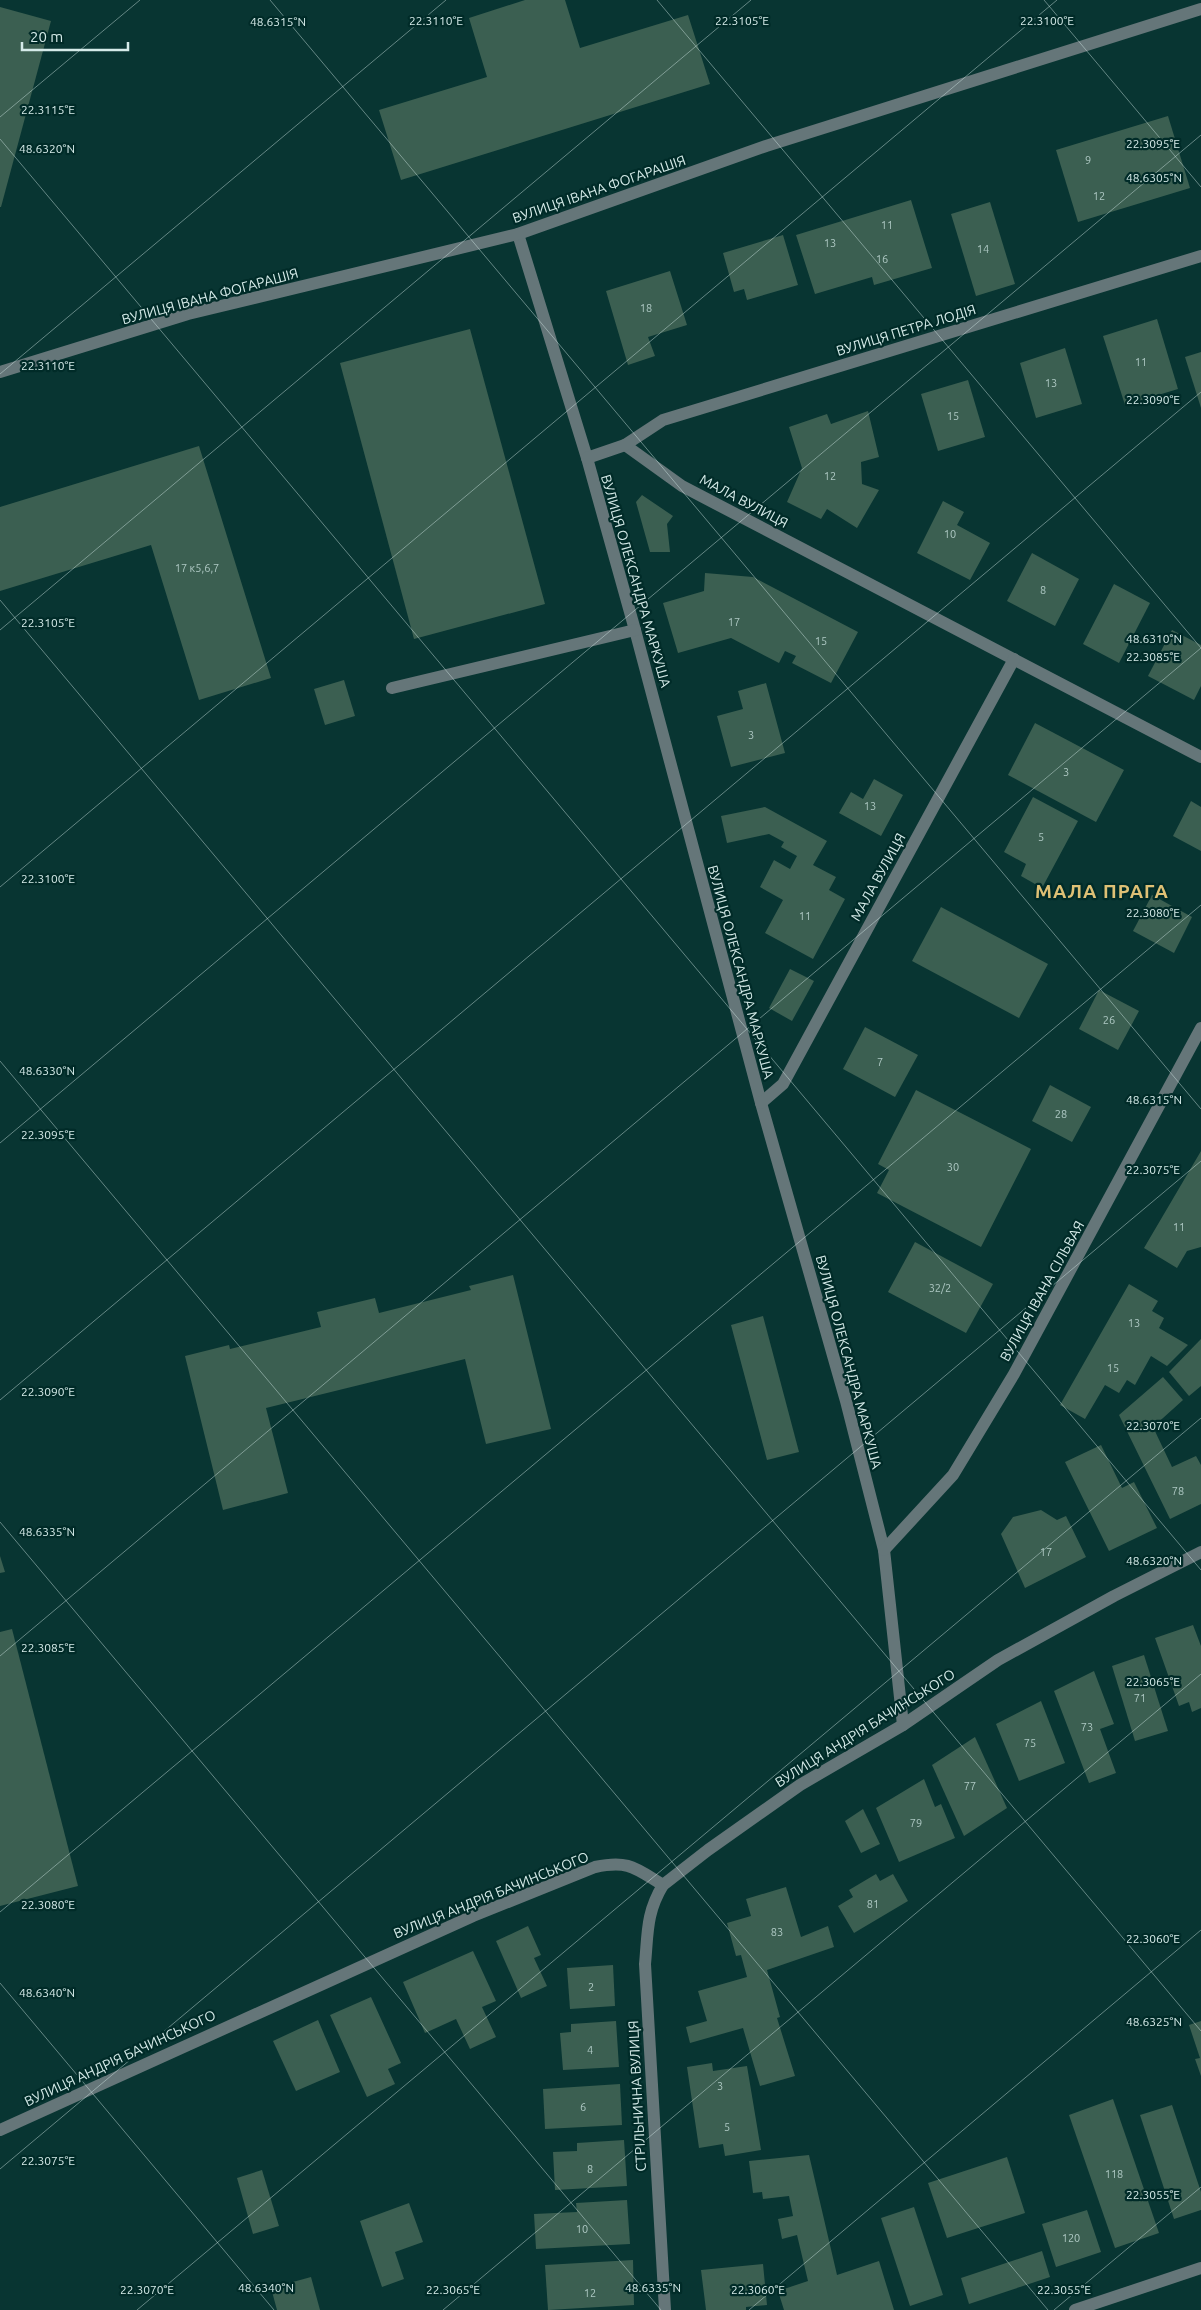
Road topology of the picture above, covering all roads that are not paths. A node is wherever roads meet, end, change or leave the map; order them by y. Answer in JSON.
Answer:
{"nodes":[{"id":1,"x":1201,"y":9,"type":"edge"},
{"id":2,"x":518,"y":234,"type":"junction"},
{"id":3,"x":1201,"y":256,"type":"edge"},
{"id":4,"x":0,"y":372,"type":"edge"},
{"id":5,"x":625,"y":445,"type":"junction"},
{"id":6,"x":587,"y":458,"type":"junction"},
{"id":7,"x":635,"y":630,"type":"junction"},
{"id":8,"x":1014,"y":659,"type":"junction"},
{"id":9,"x":392,"y":688,"type":"dead end"},
{"id":10,"x":1201,"y":757,"type":"edge"},
{"id":11,"x":1201,"y":1028,"type":"edge"},
{"id":12,"x":761,"y":1103,"type":"junction"},
{"id":13,"x":884,"y":1550,"type":"junction"},
{"id":14,"x":1201,"y":1552,"type":"edge"},
{"id":15,"x":903,"y":1725,"type":"junction"},
{"id":16,"x":663,"y":1885,"type":"junction"},
{"id":17,"x":0,"y":2130,"type":"edge"},
{"id":18,"x":1201,"y":2268,"type":"edge"},
{"id":19,"x":665,"y":2310,"type":"edge"},
{"id":20,"x":1075,"y":2310,"type":"edge"}],
"edges":[{"from":1,"to":2,"type":"street","name":"ВУЛИЦЯ ІВАНА ФОГАРАШІЯ"},
{"from":2,"to":4,"type":"street","name":"ВУЛИЦЯ ІВАНА ФОГАРАШІЯ"},
{"from":2,"to":6,"type":"street","name":"ВУЛИЦЯ ОЛЕКСАНДРА МАРКУША"},
{"from":3,"to":5,"type":"street","name":"ВУЛИЦЯ ПЕТРА ЛОДІЯ"},
{"from":5,"to":6,"type":"street","name":"ВУЛИЦЯ ПЕТРА ЛОДІЯ"},
{"from":5,"to":8,"type":"street","name":"МАЛА ВУЛИЦЯ"},
{"from":6,"to":7,"type":"street","name":"ВУЛИЦЯ ОЛЕКСАНДРА МАРКУША"},
{"from":7,"to":9,"type":"street"},
{"from":7,"to":12,"type":"street","name":"ВУЛИЦЯ ОЛЕКСАНДРА МАРКУША"},
{"from":8,"to":10,"type":"street","name":"МАЛА ВУЛИЦЯ"},
{"from":8,"to":12,"type":"street","name":"МАЛА ВУЛИЦЯ"},
{"from":11,"to":13,"type":"street","name":"ВУЛИЦЯ ІВАНА СІЛЬВАЯ"},
{"from":12,"to":13,"type":"street","name":"ВУЛИЦЯ ОЛЕКСАНДРА МАРКУША"},
{"from":13,"to":15,"type":"street","name":"ВУЛИЦЯ ОЛЕКСАНДРА МАРКУША"},
{"from":14,"to":15,"type":"street","name":"ВУЛИЦЯ АНДРІЯ БАЧИНСЬКОГО"},
{"from":15,"to":16,"type":"street","name":"ВУЛИЦЯ АНДРІЯ БАЧИНСЬКОГО"},
{"from":16,"to":17,"type":"street","name":"ВУЛИЦЯ АНДРІЯ БАЧИНСЬКОГО"},
{"from":16,"to":19,"type":"street","name":"СТРІЛЬНИЧНА ВУЛИЦЯ"},
{"from":18,"to":20,"type":"street"}]}
